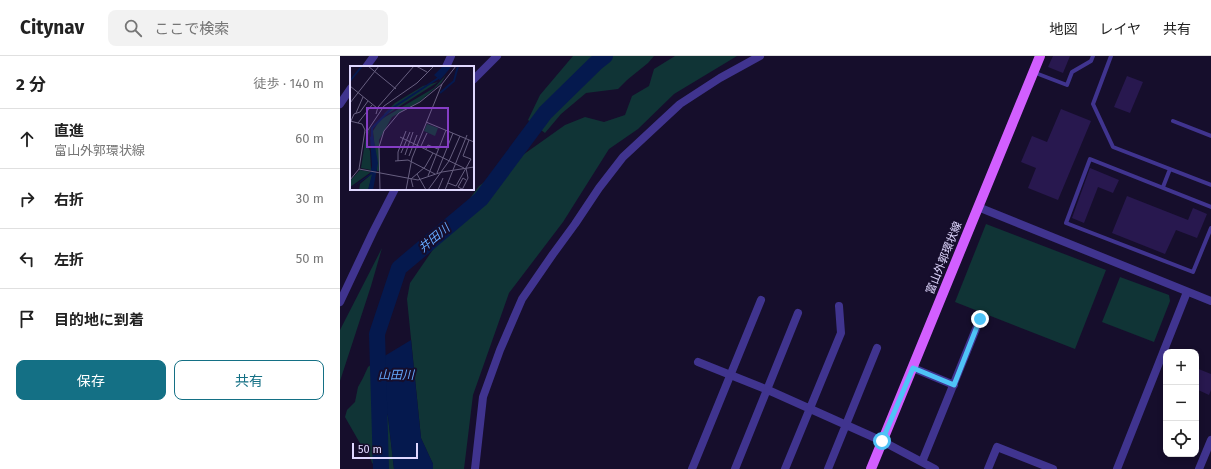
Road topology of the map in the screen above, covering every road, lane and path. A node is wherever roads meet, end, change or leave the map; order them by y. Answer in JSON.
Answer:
{"nodes":[{"id":1,"x":374,"y":56,"type":"edge"},
{"id":2,"x":497,"y":56,"type":"edge"},
{"id":3,"x":760,"y":56,"type":"edge"},
{"id":4,"x":1040,"y":56,"type":"edge"},
{"id":5,"x":1093,"y":56,"type":"edge"},
{"id":6,"x":1111,"y":56,"type":"edge"},
{"id":7,"x":367,"y":66,"type":"edge"},
{"id":8,"x":1033,"y":72,"type":"junction"},
{"id":9,"x":474,"y":79,"type":"edge"},
{"id":10,"x":350,"y":89,"type":"edge"},
{"id":11,"x":340,"y":104,"type":"edge"},
{"id":12,"x":1173,"y":121,"type":"dead end"},
{"id":13,"x":1211,"y":136,"type":"edge"},
{"id":14,"x":1170,"y":169,"type":"junction"},
{"id":15,"x":1211,"y":185,"type":"edge"},
{"id":16,"x":1163,"y":187,"type":"junction"},
{"id":17,"x":394,"y":190,"type":"edge"},
{"id":18,"x":978,"y":207,"type":"junction"},
{"id":19,"x":1211,"y":207,"type":"edge"},
{"id":20,"x":1211,"y":228,"type":"edge"},
{"id":21,"x":1187,"y":292,"type":"junction"},
{"id":22,"x":762,"y":300,"type":"dead end"},
{"id":23,"x":1211,"y":301,"type":"edge"},
{"id":24,"x":340,"y":302,"type":"edge"},
{"id":25,"x":839,"y":306,"type":"dead end"},
{"id":26,"x":798,"y":313,"type":"dead end"},
{"id":27,"x":980,"y":319,"type":"dead end"},
{"id":28,"x":877,"y":348,"type":"dead end"},
{"id":29,"x":698,"y":362,"type":"dead end"},
{"id":30,"x":913,"y":368,"type":"junction"},
{"id":31,"x":731,"y":375,"type":"junction"},
{"id":32,"x":954,"y":385,"type":"junction"},
{"id":33,"x":768,"y":390,"type":"junction"},
{"id":34,"x":810,"y":409,"type":"junction"},
{"id":35,"x":846,"y":425,"type":"junction"},
{"id":36,"x":1211,"y":440,"type":"edge"},
{"id":37,"x":882,"y":441,"type":"junction"},
{"id":38,"x":922,"y":462,"type":"junction"},
{"id":39,"x":476,"y":469,"type":"edge"},
{"id":40,"x":692,"y":469,"type":"edge"},
{"id":41,"x":735,"y":469,"type":"edge"},
{"id":42,"x":785,"y":469,"type":"edge"},
{"id":43,"x":828,"y":469,"type":"edge"},
{"id":44,"x":871,"y":469,"type":"edge"},
{"id":45,"x":935,"y":469,"type":"edge"},
{"id":46,"x":988,"y":469,"type":"edge"},
{"id":47,"x":1054,"y":469,"type":"edge"},
{"id":48,"x":1117,"y":469,"type":"edge"},
{"id":49,"x":1199,"y":469,"type":"edge"}],
"edges":[{"from":1,"to":7,"type":"street"},
{"from":2,"to":9,"type":"street"},
{"from":3,"to":39,"type":"street"},
{"from":4,"to":8,"type":"main road","name":"富山外郭環状線"},
{"from":5,"to":8,"type":"lane"},
{"from":6,"to":14,"type":"lane"},
{"from":8,"to":18,"type":"main road","name":"富山外郭環状線"},
{"from":10,"to":11,"type":"street"},
{"from":12,"to":13,"type":"lane"},
{"from":14,"to":15,"type":"lane"},
{"from":14,"to":16,"type":"lane"},
{"from":16,"to":19,"type":"lane"},
{"from":16,"to":20,"type":"lane"},
{"from":17,"to":24,"type":"street"},
{"from":18,"to":21,"type":"street"},
{"from":18,"to":30,"type":"main road","name":"富山外郭環状線"},
{"from":21,"to":23,"type":"street"},
{"from":21,"to":48,"type":"street"},
{"from":22,"to":31,"type":"street"},
{"from":25,"to":34,"type":"street"},
{"from":26,"to":33,"type":"street"},
{"from":27,"to":32,"type":"street"},
{"from":28,"to":35,"type":"street"},
{"from":29,"to":31,"type":"street"},
{"from":30,"to":32,"type":"street"},
{"from":30,"to":37,"type":"main road","name":"富山外郭環状線"},
{"from":31,"to":33,"type":"street"},
{"from":31,"to":40,"type":"street"},
{"from":32,"to":38,"type":"street"},
{"from":33,"to":34,"type":"street"},
{"from":33,"to":41,"type":"street"},
{"from":34,"to":35,"type":"street"},
{"from":34,"to":42,"type":"street"},
{"from":35,"to":37,"type":"street"},
{"from":35,"to":43,"type":"street"},
{"from":36,"to":49,"type":"street"},
{"from":37,"to":38,"type":"street"},
{"from":37,"to":44,"type":"main road","name":"富山外郭環状線"},
{"from":38,"to":45,"type":"street"},
{"from":46,"to":47,"type":"street"}]}
